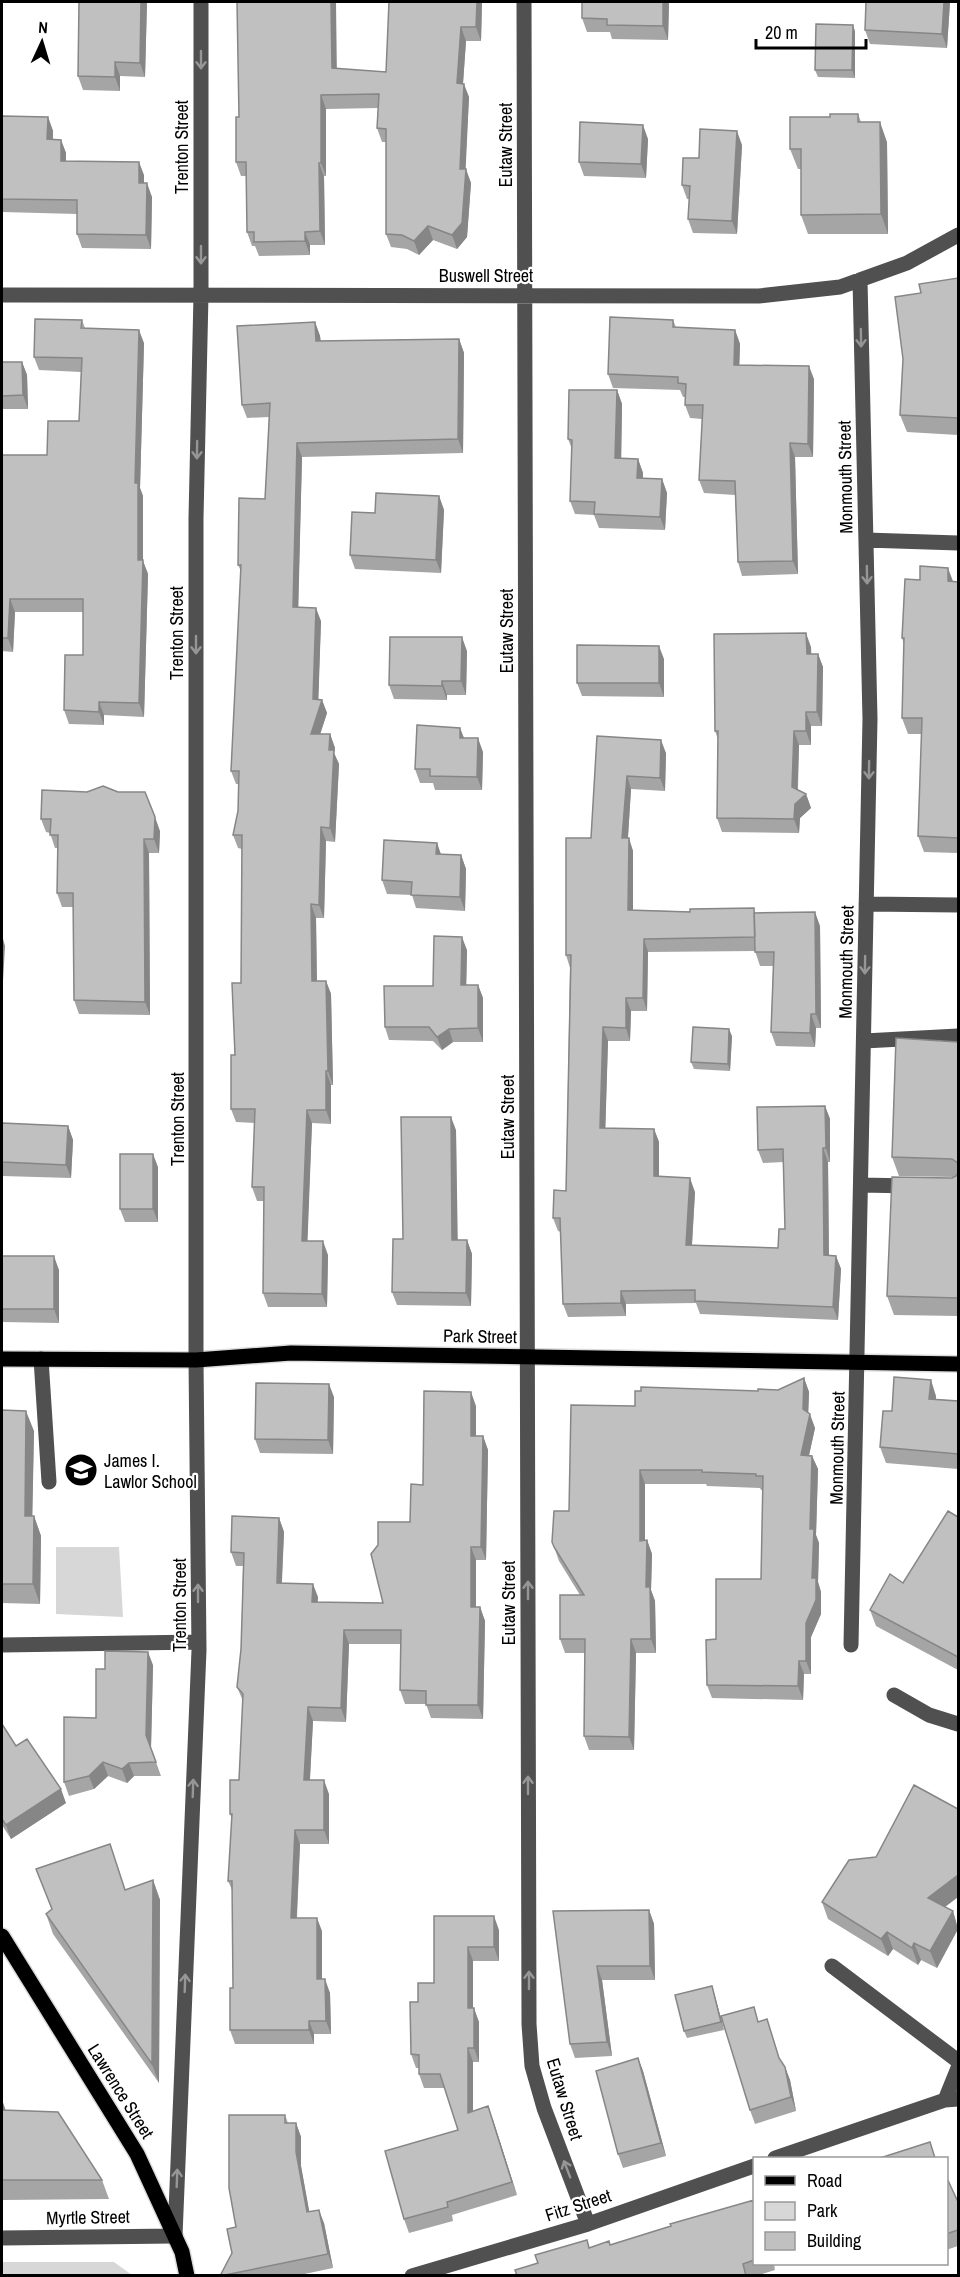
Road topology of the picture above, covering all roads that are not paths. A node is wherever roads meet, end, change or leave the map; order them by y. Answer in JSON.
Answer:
{"nodes":[{"id":1,"x":201,"y":2,"type":"edge"},
{"id":2,"x":524,"y":2,"type":"edge"},
{"id":3,"x":958,"y":235,"type":"edge"},
{"id":4,"x":860,"y":280,"type":"junction"},
{"id":5,"x":525,"y":294,"type":"junction"},
{"id":6,"x":201,"y":295,"type":"junction"},
{"id":7,"x":2,"y":296,"type":"edge"},
{"id":8,"x":866,"y":540,"type":"junction"},
{"id":9,"x":958,"y":543,"type":"edge"},
{"id":10,"x":866,"y":904,"type":"junction"},
{"id":11,"x":958,"y":905,"type":"edge"},
{"id":12,"x":958,"y":1036,"type":"edge"},
{"id":13,"x":864,"y":1041,"type":"junction"},
{"id":14,"x":861,"y":1185,"type":"junction"},
{"id":15,"x":926,"y":1186,"type":"edge"},
{"id":16,"x":527,"y":1357,"type":"junction"},
{"id":17,"x":2,"y":1359,"type":"edge"},
{"id":18,"x":41,"y":1359,"type":"junction"},
{"id":19,"x":196,"y":1360,"type":"junction"},
{"id":20,"x":858,"y":1363,"type":"junction"},
{"id":21,"x":958,"y":1364,"type":"edge"},
{"id":22,"x":49,"y":1482,"type":"dead end"},
{"id":23,"x":198,"y":1642,"type":"junction"},
{"id":24,"x":2,"y":1645,"type":"edge"},
{"id":25,"x":851,"y":1645,"type":"dead end"},
{"id":26,"x":894,"y":1695,"type":"dead end"},
{"id":27,"x":958,"y":1724,"type":"edge"},
{"id":28,"x":2,"y":1936,"type":"edge"},
{"id":29,"x":832,"y":1966,"type":"dead end"},
{"id":30,"x":958,"y":2061,"type":"edge"},
{"id":31,"x":958,"y":2068,"type":"edge"},
{"id":32,"x":952,"y":2099,"type":"edge"},
{"id":33,"x":778,"y":2157,"type":"edge"},
{"id":34,"x":753,"y":2166,"type":"edge"},
{"id":35,"x":588,"y":2223,"type":"junction"},
{"id":36,"x":175,"y":2236,"type":"junction"},
{"id":37,"x":2,"y":2238,"type":"edge"},
{"id":38,"x":187,"y":2276,"type":"edge"},
{"id":39,"x":412,"y":2276,"type":"edge"}],
"edges":[{"from":1,"to":6,"type":"street","name":"Trenton Street","one_way":true},
{"from":2,"to":5,"type":"street","name":"Eutaw Street"},
{"from":3,"to":4,"type":"street","name":"Buswell Street"},
{"from":4,"to":5,"type":"street","name":"Buswell Street"},
{"from":4,"to":8,"type":"street","name":"Monmouth Street","one_way":true},
{"from":5,"to":6,"type":"street","name":"Buswell Street"},
{"from":5,"to":16,"type":"street","name":"Eutaw Street"},
{"from":6,"to":7,"type":"street","name":"Buswell Street"},
{"from":6,"to":19,"type":"street","name":"Trenton Street","one_way":true},
{"from":8,"to":9,"type":"street"},
{"from":8,"to":10,"type":"street","name":"Monmouth Street","one_way":true},
{"from":10,"to":11,"type":"street"},
{"from":10,"to":13,"type":"street","name":"Monmouth Street","one_way":true},
{"from":12,"to":13,"type":"street"},
{"from":13,"to":14,"type":"street","name":"Monmouth Street"},
{"from":14,"to":15,"type":"street"},
{"from":14,"to":20,"type":"street","name":"Monmouth Street"},
{"from":16,"to":19,"type":"main road","name":"Park Street"},
{"from":16,"to":20,"type":"main road","name":"Park Street"},
{"from":35,"to":16,"type":"street","name":"Eutaw Street","one_way":true},
{"from":17,"to":18,"type":"main road","name":"Park Street"},
{"from":18,"to":19,"type":"main road","name":"Park Street"},
{"from":18,"to":22,"type":"street"},
{"from":23,"to":19,"type":"street","name":"Trenton Street","one_way":true},
{"from":20,"to":21,"type":"main road","name":"Park Street"},
{"from":20,"to":25,"type":"street","name":"Monmouth Street"},
{"from":23,"to":24,"type":"street"},
{"from":36,"to":23,"type":"street","name":"Trenton Street","one_way":true},
{"from":26,"to":27,"type":"street"},
{"from":28,"to":36,"type":"main road","name":"Lawrence Street"},
{"from":29,"to":30,"type":"street"},
{"from":31,"to":32,"type":"street"},
{"from":32,"to":33,"type":"street"},
{"from":34,"to":35,"type":"street","name":"Fitz Street"},
{"from":35,"to":39,"type":"street","name":"Fitz Street"},
{"from":36,"to":37,"type":"street","name":"Myrtle Street"},
{"from":36,"to":38,"type":"main road","name":"Lawrence Street"}]}
